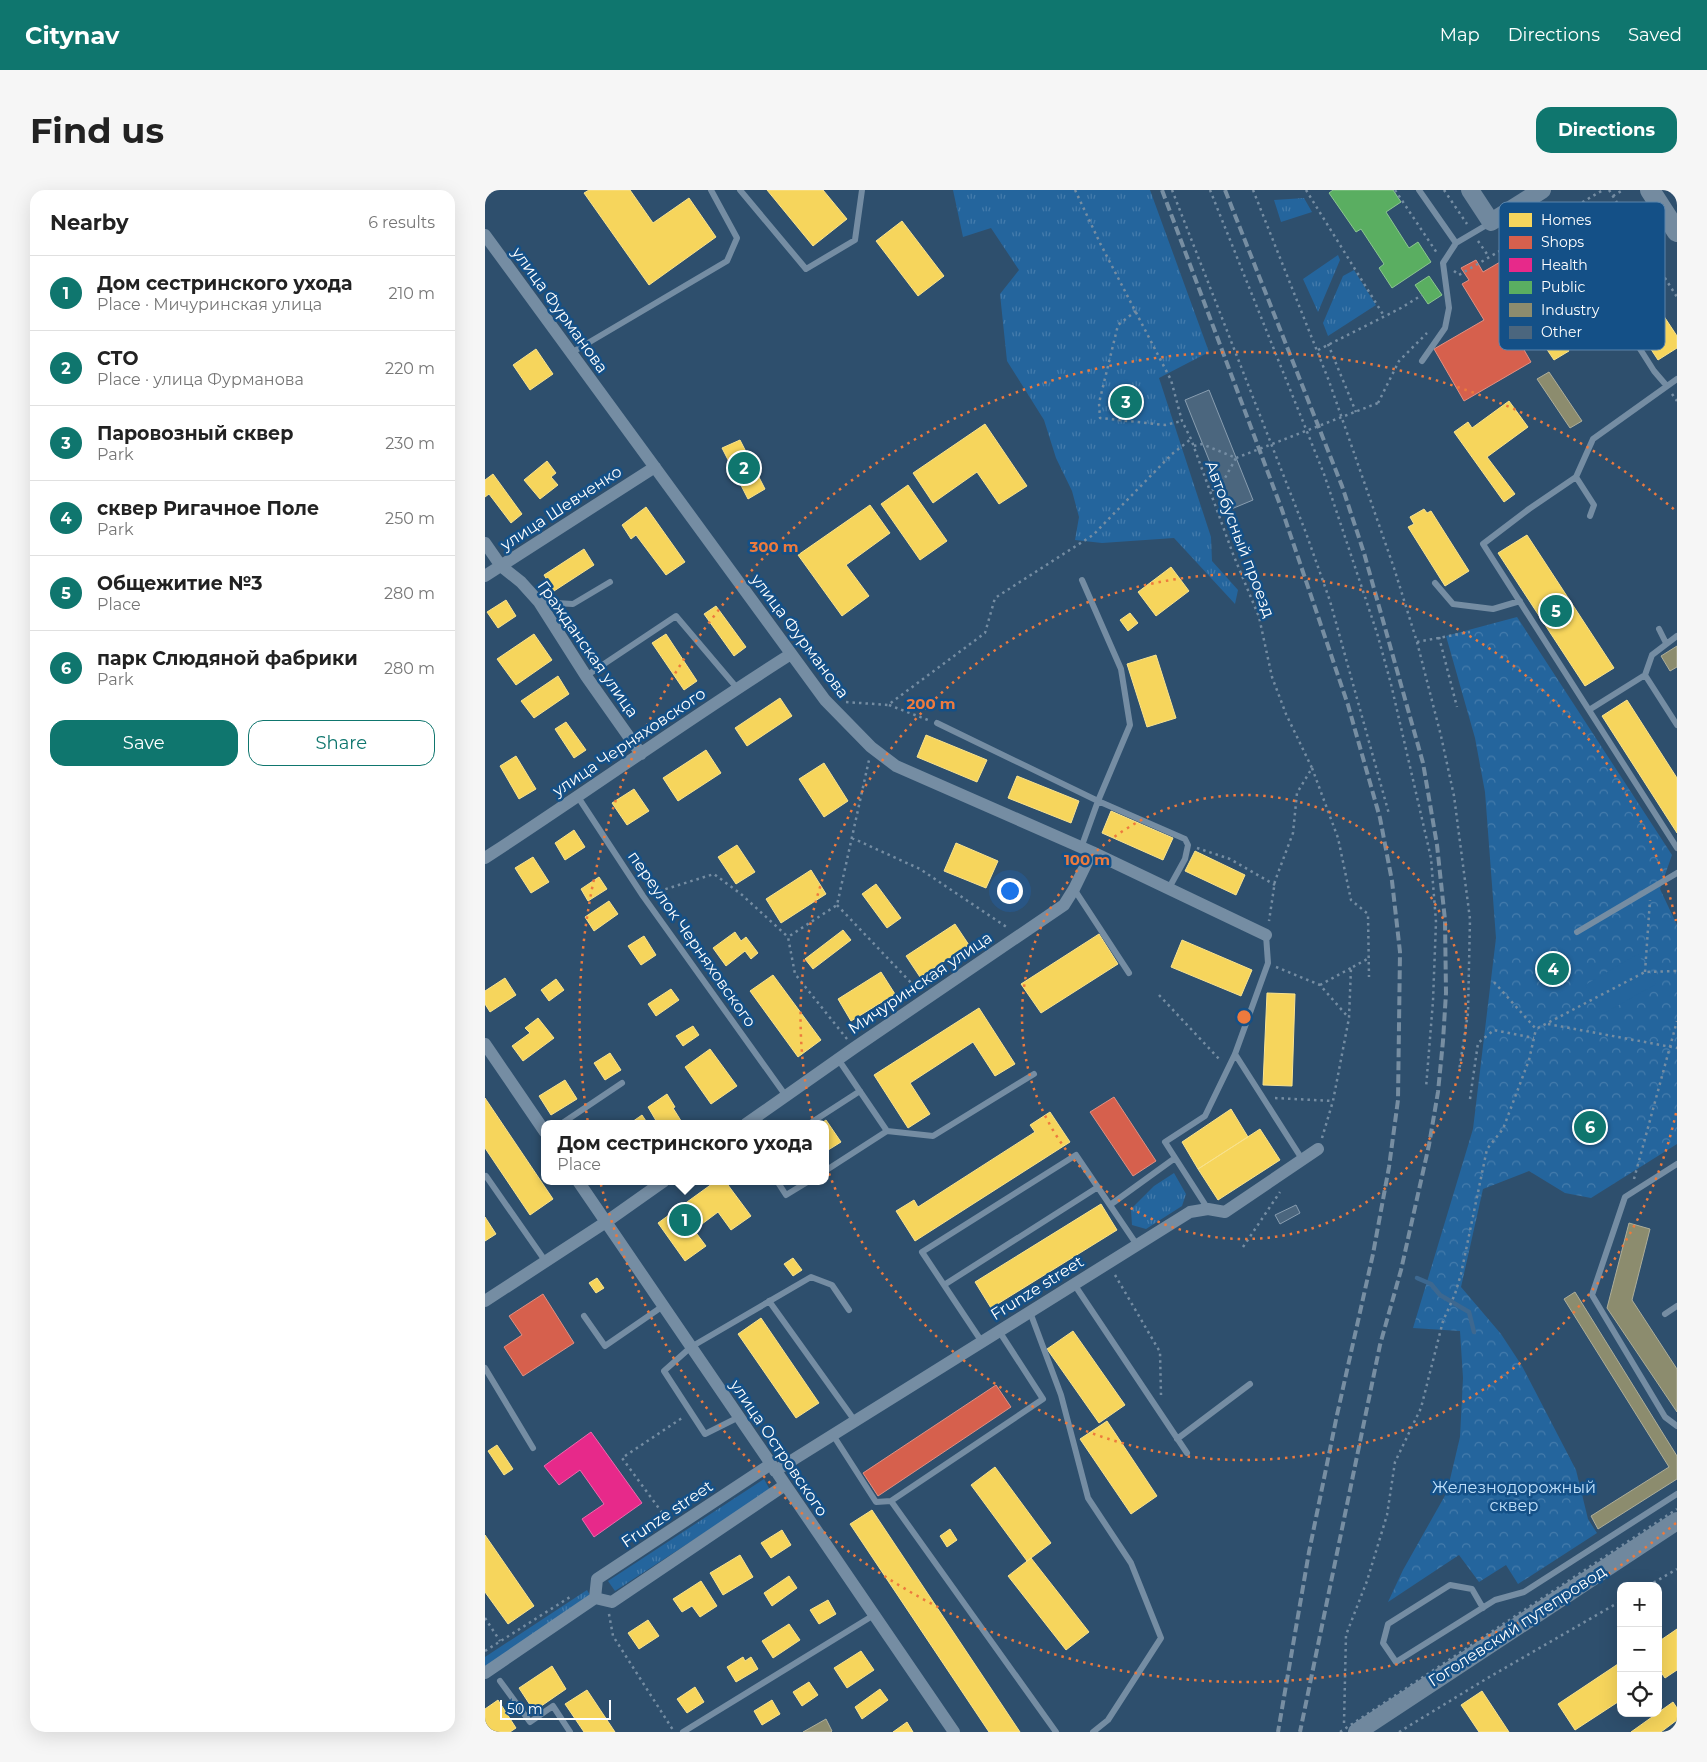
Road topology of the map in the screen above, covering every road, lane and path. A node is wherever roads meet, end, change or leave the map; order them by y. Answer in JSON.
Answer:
{"nodes":[{"id":1,"x":711,"y":190,"type":"edge"},
{"id":2,"x":740,"y":190,"type":"edge"},
{"id":3,"x":862,"y":190,"type":"edge"},
{"id":4,"x":1075,"y":190,"type":"edge"},
{"id":5,"x":1172,"y":190,"type":"edge"},
{"id":6,"x":1210,"y":190,"type":"edge"},
{"id":7,"x":1253,"y":190,"type":"edge"},
{"id":8,"x":1306,"y":190,"type":"edge"},
{"id":9,"x":1419,"y":190,"type":"edge"},
{"id":10,"x":1470,"y":190,"type":"edge"},
{"id":11,"x":1542,"y":190,"type":"edge"},
{"id":12,"x":1609,"y":190,"type":"edge"},
{"id":13,"x":1623,"y":190,"type":"edge"},
{"id":14,"x":1650,"y":190,"type":"edge"},
{"id":15,"x":1613,"y":197,"type":"junction"},
{"id":16,"x":1523,"y":202,"type":"edge"},
{"id":17,"x":1616,"y":202,"type":"edge"},
{"id":18,"x":1658,"y":202,"type":"edge"},
{"id":19,"x":1665,"y":213,"type":"edge"},
{"id":20,"x":1499,"y":217,"type":"edge"},
{"id":21,"x":1491,"y":222,"type":"junction"},
{"id":22,"x":1677,"y":232,"type":"edge"},
{"id":23,"x":485,"y":235,"type":"edge"},
{"id":24,"x":1456,"y":243,"type":"junction"},
{"id":25,"x":1665,"y":278,"type":"edge"},
{"id":26,"x":1422,"y":295,"type":"dead end"},
{"id":27,"x":1677,"y":297,"type":"edge"},
{"id":28,"x":1136,"y":311,"type":"junction"},
{"id":29,"x":1384,"y":316,"type":"junction"},
{"id":30,"x":1427,"y":333,"type":"dead end"},
{"id":31,"x":1328,"y":344,"type":"junction"},
{"id":32,"x":1318,"y":350,"type":"junction"},
{"id":33,"x":1641,"y":350,"type":"edge"},
{"id":34,"x":571,"y":353,"type":"junction"},
{"id":35,"x":1422,"y":360,"type":"dead end"},
{"id":36,"x":1677,"y":379,"type":"edge"},
{"id":37,"x":1666,"y":386,"type":"junction"},
{"id":38,"x":1672,"y":394,"type":"dead end"},
{"id":39,"x":1677,"y":401,"type":"edge"},
{"id":40,"x":1356,"y":412,"type":"junction"},
{"id":41,"x":1182,"y":421,"type":"junction"},
{"id":42,"x":1191,"y":439,"type":"junction"},
{"id":43,"x":1194,"y":446,"type":"junction"},
{"id":44,"x":1236,"y":458,"type":"junction"},
{"id":45,"x":655,"y":468,"type":"junction"},
{"id":46,"x":1577,"y":477,"type":"junction"},
{"id":47,"x":1210,"y":491,"type":"junction"},
{"id":48,"x":1590,"y":516,"type":"dead end"},
{"id":49,"x":485,"y":544,"type":"edge"},
{"id":50,"x":501,"y":566,"type":"junction"},
{"id":51,"x":485,"y":576,"type":"edge"},
{"id":52,"x":1082,"y":580,"type":"dead end"},
{"id":53,"x":610,"y":582,"type":"dead end"},
{"id":54,"x":1435,"y":583,"type":"dead end"},
{"id":55,"x":1519,"y":601,"type":"junction"},
{"id":56,"x":539,"y":602,"type":"junction"},
{"id":57,"x":1659,"y":629,"type":"dead end"},
{"id":58,"x":1470,"y":632,"type":"dead end"},
{"id":59,"x":1677,"y":636,"type":"edge"},
{"id":60,"x":1439,"y":637,"type":"junction"},
{"id":61,"x":1417,"y":642,"type":"junction"},
{"id":62,"x":1666,"y":643,"type":"junction"},
{"id":63,"x":791,"y":654,"type":"junction"},
{"id":64,"x":1645,"y":675,"type":"junction"},
{"id":65,"x":586,"y":676,"type":"junction"},
{"id":66,"x":737,"y":688,"type":"junction"},
{"id":67,"x":825,"y":700,"type":"junction"},
{"id":68,"x":888,"y":704,"type":"junction"},
{"id":69,"x":1457,"y":708,"type":"dead end"},
{"id":70,"x":1589,"y":710,"type":"junction"},
{"id":71,"x":937,"y":723,"type":"joint"},
{"id":72,"x":1677,"y":725,"type":"edge"},
{"id":73,"x":871,"y":747,"type":"junction"},
{"id":74,"x":641,"y":754,"type":"junction"},
{"id":75,"x":1312,"y":768,"type":"junction"},
{"id":76,"x":577,"y":797,"type":"junction"},
{"id":77,"x":1098,"y":801,"type":"junction"},
{"id":78,"x":1389,"y":814,"type":"dead end"},
{"id":79,"x":852,"y":838,"type":"junction"},
{"id":80,"x":1188,"y":845,"type":"junction"},
{"id":81,"x":1677,"y":848,"type":"edge"},
{"id":82,"x":1087,"y":850,"type":"junction"},
{"id":83,"x":485,"y":858,"type":"edge"},
{"id":84,"x":1677,"y":872,"type":"edge"},
{"id":85,"x":1275,"y":885,"type":"junction"},
{"id":86,"x":1169,"y":888,"type":"junction"},
{"id":87,"x":1651,"y":888,"type":"junction"},
{"id":88,"x":1074,"y":890,"type":"junction"},
{"id":89,"x":643,"y":896,"type":"junction"},
{"id":90,"x":837,"y":904,"type":"junction"},
{"id":91,"x":1577,"y":932,"type":"dead end"},
{"id":92,"x":1019,"y":935,"type":"junction"},
{"id":93,"x":1267,"y":935,"type":"junction"},
{"id":94,"x":788,"y":937,"type":"junction"},
{"id":95,"x":1369,"y":958,"type":"junction"},
{"id":96,"x":1268,"y":963,"type":"junction"},
{"id":97,"x":1351,"y":968,"type":"junction"},
{"id":98,"x":1677,"y":971,"type":"edge"},
{"id":99,"x":1645,"y":972,"type":"junction"},
{"id":100,"x":1129,"y":973,"type":"dead end"},
{"id":101,"x":1369,"y":977,"type":"dead end"},
{"id":102,"x":1494,"y":982,"type":"dead end"},
{"id":103,"x":1320,"y":985,"type":"junction"},
{"id":104,"x":1159,"y":995,"type":"dead end"},
{"id":105,"x":925,"y":998,"type":"junction"},
{"id":106,"x":1349,"y":1018,"type":"junction"},
{"id":107,"x":1677,"y":1021,"type":"edge"},
{"id":108,"x":1547,"y":1024,"type":"junction"},
{"id":109,"x":1536,"y":1029,"type":"junction"},
{"id":110,"x":1534,"y":1038,"type":"junction"},
{"id":111,"x":485,"y":1044,"type":"edge"},
{"id":112,"x":1670,"y":1047,"type":"junction"},
{"id":113,"x":854,"y":1048,"type":"junction"},
{"id":114,"x":1677,"y":1048,"type":"edge"},
{"id":115,"x":1235,"y":1054,"type":"junction"},
{"id":116,"x":838,"y":1059,"type":"junction"},
{"id":117,"x":1228,"y":1068,"type":"junction"},
{"id":118,"x":1459,"y":1071,"type":"dead end"},
{"id":119,"x":1034,"y":1074,"type":"dead end"},
{"id":120,"x":622,"y":1083,"type":"dead end"},
{"id":121,"x":1426,"y":1088,"type":"dead end"},
{"id":122,"x":860,"y":1091,"type":"junction"},
{"id":123,"x":785,"y":1096,"type":"junction"},
{"id":124,"x":1263,"y":1097,"type":"junction"},
{"id":125,"x":1470,"y":1099,"type":"dead end"},
{"id":126,"x":1333,"y":1101,"type":"junction"},
{"id":127,"x":567,"y":1120,"type":"edge"},
{"id":128,"x":752,"y":1120,"type":"edge"},
{"id":129,"x":815,"y":1120,"type":"edge"},
{"id":130,"x":541,"y":1126,"type":"edge"},
{"id":131,"x":887,"y":1132,"type":"junction"},
{"id":132,"x":1318,"y":1149,"type":"joint"},
{"id":133,"x":1175,"y":1158,"type":"junction"},
{"id":134,"x":1302,"y":1159,"type":"junction"},
{"id":135,"x":1677,"y":1164,"type":"edge"},
{"id":136,"x":829,"y":1168,"type":"edge"},
{"id":137,"x":1282,"y":1174,"type":"junction"},
{"id":138,"x":485,"y":1177,"type":"edge"},
{"id":139,"x":581,"y":1185,"type":"edge"},
{"id":140,"x":658,"y":1185,"type":"edge"},
{"id":141,"x":780,"y":1185,"type":"edge"},
{"id":142,"x":802,"y":1185,"type":"edge"},
{"id":143,"x":1098,"y":1186,"type":"junction"},
{"id":144,"x":1631,"y":1194,"type":"junction"},
{"id":145,"x":1111,"y":1205,"type":"junction"},
{"id":146,"x":1208,"y":1209,"type":"junction"},
{"id":147,"x":606,"y":1222,"type":"junction"},
{"id":148,"x":1137,"y":1245,"type":"junction"},
{"id":149,"x":1243,"y":1247,"type":"dead end"},
{"id":150,"x":546,"y":1262,"type":"junction"},
{"id":151,"x":1108,"y":1263,"type":"junction"},
{"id":152,"x":1075,"y":1284,"type":"junction"},
{"id":153,"x":943,"y":1285,"type":"junction"},
{"id":154,"x":485,"y":1301,"type":"edge"},
{"id":155,"x":769,"y":1301,"type":"junction"},
{"id":156,"x":663,"y":1306,"type":"junction"},
{"id":157,"x":1677,"y":1306,"type":"edge"},
{"id":158,"x":849,"y":1310,"type":"dead end"},
{"id":159,"x":1030,"y":1312,"type":"junction"},
{"id":160,"x":1665,"y":1314,"type":"dead end"},
{"id":161,"x":584,"y":1316,"type":"dead end"},
{"id":162,"x":999,"y":1332,"type":"junction"},
{"id":163,"x":982,"y":1342,"type":"junction"},
{"id":164,"x":691,"y":1346,"type":"junction"},
{"id":165,"x":485,"y":1368,"type":"edge"},
{"id":166,"x":1250,"y":1384,"type":"dead end"},
{"id":167,"x":690,"y":1412,"type":"junction"},
{"id":168,"x":1162,"y":1416,"type":"junction"},
{"id":169,"x":739,"y":1417,"type":"junction"},
{"id":170,"x":855,"y":1421,"type":"junction"},
{"id":171,"x":1677,"y":1426,"type":"edge"},
{"id":172,"x":833,"y":1435,"type":"junction"},
{"id":173,"x":1177,"y":1439,"type":"junction"},
{"id":174,"x":533,"y":1448,"type":"dead end"},
{"id":175,"x":1187,"y":1453,"type":"dead end"},
{"id":176,"x":773,"y":1467,"type":"junction"},
{"id":177,"x":785,"y":1485,"type":"junction"},
{"id":178,"x":1677,"y":1494,"type":"edge"},
{"id":179,"x":891,"y":1501,"type":"junction"},
{"id":180,"x":1677,"y":1509,"type":"edge"},
{"id":181,"x":1677,"y":1521,"type":"edge"},
{"id":182,"x":675,"y":1529,"type":"junction"},
{"id":183,"x":1677,"y":1569,"type":"edge"},
{"id":184,"x":1655,"y":1582,"type":"edge"},
{"id":185,"x":573,"y":1595,"type":"dead end"},
{"id":186,"x":601,"y":1599,"type":"junction"},
{"id":187,"x":1617,"y":1603,"type":"edge"},
{"id":188,"x":1483,"y":1608,"type":"junction"},
{"id":189,"x":874,"y":1616,"type":"junction"},
{"id":190,"x":485,"y":1618,"type":"edge"},
{"id":191,"x":501,"y":1641,"type":"junction"},
{"id":192,"x":485,"y":1651,"type":"edge"},
{"id":193,"x":485,"y":1673,"type":"edge"},
{"id":194,"x":500,"y":1681,"type":"dead end"},
{"id":195,"x":951,"y":1731,"type":"edge"},
{"id":196,"x":571,"y":1732,"type":"edge"},
{"id":197,"x":675,"y":1732,"type":"edge"},
{"id":198,"x":683,"y":1732,"type":"edge"},
{"id":199,"x":1056,"y":1732,"type":"edge"},
{"id":200,"x":1093,"y":1732,"type":"edge"},
{"id":201,"x":1340,"y":1732,"type":"edge"},
{"id":202,"x":1344,"y":1732,"type":"edge"},
{"id":203,"x":1357,"y":1732,"type":"edge"},
{"id":204,"x":1399,"y":1732,"type":"edge"}],
"edges":[{"from":1,"to":34,"type":"lane"},
{"from":2,"to":3,"type":"lane"},
{"from":4,"to":28,"type":"path","name":"Автобусный проезд"},
{"from":5,"to":78,"type":"path"},
{"from":6,"to":121,"type":"path"},
{"from":7,"to":32,"type":"path"},
{"from":8,"to":29,"type":"path"},
{"from":9,"to":24,"type":"lane"},
{"from":10,"to":21,"type":"main road"},
{"from":11,"to":16,"type":"main road"},
{"from":12,"to":15,"type":"path"},
{"from":13,"to":15,"type":"path"},
{"from":14,"to":18,"type":"main road"},
{"from":15,"to":17,"type":"path"},
{"from":19,"to":22,"type":"main road"},
{"from":20,"to":21,"type":"main road"},
{"from":21,"to":24,"type":"lane"},
{"from":23,"to":34,"type":"street","name":"улица Фурманова"},
{"from":24,"to":35,"type":"lane"},
{"from":25,"to":27,"type":"path"},
{"from":26,"to":29,"type":"path"},
{"from":28,"to":41,"type":"path","name":"Автобусный проезд"},
{"from":28,"to":41,"type":"path"},
{"from":29,"to":31,"type":"path"},
{"from":30,"to":40,"type":"path","bridge":true},
{"from":31,"to":32,"type":"path"},
{"from":31,"to":40,"type":"path"},
{"from":32,"to":61,"type":"path"},
{"from":33,"to":37,"type":"lane"},
{"from":34,"to":45,"type":"street","name":"улица Фурманова"},
{"from":36,"to":37,"type":"lane"},
{"from":37,"to":46,"type":"lane"},
{"from":38,"to":39,"type":"path"},
{"from":40,"to":44,"type":"path","bridge":true},
{"from":41,"to":42,"type":"path","name":"Автобусный проезд"},
{"from":42,"to":43,"type":"path","name":"Автобусный проезд"},
{"from":42,"to":68,"type":"path"},
{"from":43,"to":44,"type":"path"},
{"from":43,"to":47,"type":"path","name":"Автобусный проезд"},
{"from":44,"to":47,"type":"path"},
{"from":45,"to":50,"type":"street","name":"улица Шевченко"},
{"from":45,"to":63,"type":"street","name":"улица Фурманова"},
{"from":46,"to":48,"type":"lane"},
{"from":46,"to":55,"type":"lane"},
{"from":47,"to":75,"type":"path","name":"Автобусный проезд"},
{"from":49,"to":50,"type":"street","name":"Гражданская улица"},
{"from":50,"to":51,"type":"street","name":"улица Шевченко"},
{"from":50,"to":56,"type":"street","name":"Гражданская улица"},
{"from":52,"to":77,"type":"lane"},
{"from":53,"to":56,"type":"lane"},
{"from":54,"to":55,"type":"lane"},
{"from":55,"to":70,"type":"lane"},
{"from":56,"to":65,"type":"street","name":"Гражданская улица"},
{"from":57,"to":62,"type":"lane"},
{"from":58,"to":60,"type":"path"},
{"from":59,"to":62,"type":"lane"},
{"from":60,"to":61,"type":"path"},
{"from":60,"to":69,"type":"path"},
{"from":61,"to":118,"type":"path"},
{"from":62,"to":64,"type":"lane"},
{"from":63,"to":66,"type":"street","name":"улица Черняховского"},
{"from":63,"to":67,"type":"street","name":"улица Фурманова"},
{"from":64,"to":70,"type":"lane"},
{"from":64,"to":72,"type":"lane"},
{"from":65,"to":66,"type":"lane"},
{"from":65,"to":74,"type":"street","name":"Гражданская улица"},
{"from":66,"to":74,"type":"street","name":"улица Черняховского"},
{"from":67,"to":68,"type":"path"},
{"from":67,"to":73,"type":"street","name":"улица Фурманова"},
{"from":68,"to":71,"type":"path"},
{"from":70,"to":81,"type":"lane"},
{"from":71,"to":77,"type":"lane"},
{"from":73,"to":79,"type":"path"},
{"from":73,"to":82,"type":"street","name":"улица Фурманова"},
{"from":74,"to":76,"type":"street","name":"улица Черняховского"},
{"from":75,"to":85,"type":"path"},
{"from":75,"to":95,"type":"path","name":"Автобусный проезд"},
{"from":76,"to":83,"type":"street","name":"улица Черняховского"},
{"from":76,"to":89,"type":"lane","name":"переулок Черняховского"},
{"from":77,"to":80,"type":"lane"},
{"from":77,"to":82,"type":"lane"},
{"from":79,"to":90,"type":"path"},
{"from":79,"to":92,"type":"path"},
{"from":80,"to":85,"type":"path"},
{"from":80,"to":86,"type":"lane"},
{"from":82,"to":86,"type":"street","name":"улица Фурманова"},
{"from":82,"to":88,"type":"street","name":"Мичуринская улица"},
{"from":84,"to":87,"type":"lane"},
{"from":85,"to":93,"type":"path"},
{"from":86,"to":93,"type":"street","name":"улица Фурманова"},
{"from":87,"to":91,"type":"lane"},
{"from":87,"to":99,"type":"path"},
{"from":88,"to":92,"type":"street","name":"Мичуринская улица"},
{"from":88,"to":100,"type":"lane"},
{"from":89,"to":94,"type":"path"},
{"from":89,"to":123,"type":"lane","name":"переулок Черняховского"},
{"from":90,"to":94,"type":"path"},
{"from":90,"to":105,"type":"path"},
{"from":92,"to":105,"type":"street","name":"Мичуринская улица"},
{"from":93,"to":96,"type":"lane"},
{"from":94,"to":113,"type":"path"},
{"from":95,"to":97,"type":"path"},
{"from":95,"to":101,"type":"path","name":"Автобусный проезд"},
{"from":96,"to":103,"type":"path"},
{"from":96,"to":115,"type":"lane"},
{"from":97,"to":103,"type":"path"},
{"from":97,"to":106,"type":"path"},
{"from":98,"to":99,"type":"path"},
{"from":99,"to":108,"type":"path"},
{"from":102,"to":109,"type":"path"},
{"from":103,"to":106,"type":"path"},
{"from":104,"to":117,"type":"path"},
{"from":105,"to":113,"type":"street","name":"Мичуринская улица"},
{"from":106,"to":126,"type":"path"},
{"from":107,"to":112,"type":"path"},
{"from":108,"to":109,"type":"path"},
{"from":108,"to":112,"type":"path"},
{"from":109,"to":110,"type":"path"},
{"from":110,"to":125,"type":"path"},
{"from":110,"to":202,"type":"path"},
{"from":111,"to":130,"type":"street"},
{"from":112,"to":114,"type":"path"},
{"from":112,"to":144,"type":"path"},
{"from":113,"to":116,"type":"street","name":"Мичуринская улица"},
{"from":115,"to":117,"type":"lane"},
{"from":115,"to":124,"type":"lane"},
{"from":116,"to":122,"type":"lane"},
{"from":116,"to":123,"type":"street","name":"Мичуринская улица"},
{"from":117,"to":133,"type":"lane"},
{"from":119,"to":131,"type":"lane"},
{"from":120,"to":127,"type":"lane"},
{"from":122,"to":129,"type":"lane"},
{"from":122,"to":131,"type":"lane"},
{"from":123,"to":128,"type":"street","name":"Мичуринская улица"},
{"from":124,"to":126,"type":"path"},
{"from":124,"to":134,"type":"lane"},
{"from":126,"to":132,"type":"path"},
{"from":131,"to":136,"type":"lane"},
{"from":132,"to":134,"type":"street","name":"Frunze street"},
{"from":133,"to":145,"type":"lane"},
{"from":133,"to":146,"type":"lane"},
{"from":134,"to":137,"type":"street","name":"Frunze street"},
{"from":135,"to":144,"type":"lane"},
{"from":137,"to":146,"type":"street","name":"Frunze street"},
{"from":137,"to":149,"type":"path"},
{"from":138,"to":150,"type":"lane"},
{"from":139,"to":147,"type":"street","name":"улица Островского"},
{"from":140,"to":147,"type":"street"},
{"from":141,"to":142,"type":"lane"},
{"from":143,"to":145,"type":"lane"},
{"from":143,"to":153,"type":"lane"},
{"from":143,"to":153,"type":"lane"},
{"from":144,"to":171,"type":"lane"},
{"from":145,"to":148,"type":"lane"},
{"from":146,"to":148,"type":"street","name":"Frunze street"},
{"from":147,"to":150,"type":"street"},
{"from":147,"to":156,"type":"street","name":"улица Островского"},
{"from":148,"to":151,"type":"street","name":"Frunze street"},
{"from":150,"to":154,"type":"street"},
{"from":151,"to":152,"type":"street","name":"Frunze street"},
{"from":151,"to":168,"type":"path"},
{"from":152,"to":159,"type":"street","name":"Frunze street"},
{"from":152,"to":168,"type":"lane"},
{"from":153,"to":163,"type":"lane"},
{"from":155,"to":158,"type":"lane"},
{"from":155,"to":164,"type":"lane"},
{"from":155,"to":170,"type":"lane"},
{"from":156,"to":161,"type":"lane"},
{"from":156,"to":164,"type":"street","name":"улица Островского"},
{"from":157,"to":160,"type":"lane"},
{"from":159,"to":162,"type":"street","name":"Frunze street"},
{"from":159,"to":200,"type":"lane"},
{"from":162,"to":163,"type":"street","name":"Frunze street"},
{"from":162,"to":179,"type":"lane"},
{"from":163,"to":170,"type":"street","name":"Frunze street"},
{"from":164,"to":167,"type":"lane"},
{"from":164,"to":169,"type":"street","name":"улица Островского"},
{"from":165,"to":174,"type":"lane"},
{"from":166,"to":173,"type":"lane"},
{"from":167,"to":169,"type":"lane"},
{"from":167,"to":182,"type":"path"},
{"from":168,"to":173,"type":"lane"},
{"from":169,"to":176,"type":"street","name":"улица Островского"},
{"from":170,"to":172,"type":"street","name":"Frunze street"},
{"from":172,"to":176,"type":"street","name":"Frunze street"},
{"from":172,"to":179,"type":"lane"},
{"from":173,"to":175,"type":"lane"},
{"from":176,"to":177,"type":"street","name":"улица Островского"},
{"from":176,"to":182,"type":"street","name":"Frunze street"},
{"from":177,"to":186,"type":"street"},
{"from":177,"to":189,"type":"street","name":"улица Островского"},
{"from":178,"to":188,"type":"lane"},
{"from":179,"to":199,"type":"lane"},
{"from":180,"to":201,"type":"path","bridge":true},
{"from":181,"to":203,"type":"main road","name":"Гоголевский путепровод"},
{"from":182,"to":186,"type":"street","name":"Frunze street"},
{"from":183,"to":184,"type":"path"},
{"from":185,"to":191,"type":"path"},
{"from":186,"to":193,"type":"street"},
{"from":186,"to":197,"type":"path"},
{"from":187,"to":204,"type":"path"},
{"from":188,"to":188,"type":"lane"},
{"from":189,"to":195,"type":"street","name":"улица Островского"},
{"from":189,"to":198,"type":"lane"},
{"from":190,"to":191,"type":"path"},
{"from":191,"to":192,"type":"path"},
{"from":194,"to":196,"type":"lane"}]}
